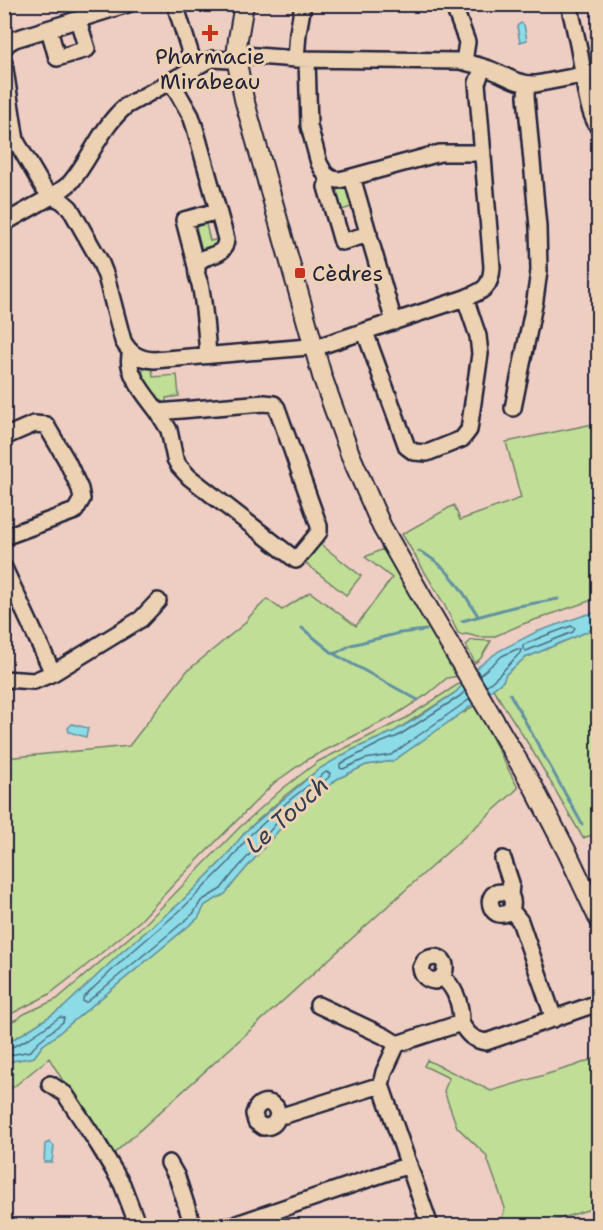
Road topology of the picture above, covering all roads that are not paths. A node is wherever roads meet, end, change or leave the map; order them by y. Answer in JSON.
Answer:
{"nodes":[{"id":1,"x":128,"y":4,"type":"edge"},
{"id":2,"x":175,"y":4,"type":"edge"},
{"id":3,"x":244,"y":4,"type":"edge"},
{"id":4,"x":303,"y":4,"type":"edge"},
{"id":5,"x":453,"y":4,"type":"edge"},
{"id":6,"x":569,"y":4,"type":"edge"},
{"id":7,"x":78,"y":20,"type":"junction"},
{"id":8,"x":49,"y":29,"type":"junction"},
{"id":9,"x":5,"y":45,"type":"edge"},
{"id":10,"x":236,"y":57,"type":"junction"},
{"id":11,"x":302,"y":59,"type":"junction"},
{"id":12,"x":4,"y":63,"type":"edge"},
{"id":13,"x":474,"y":65,"type":"junction"},
{"id":14,"x":195,"y":68,"type":"junction"},
{"id":15,"x":598,"y":72,"type":"edge"},
{"id":16,"x":583,"y":75,"type":"junction"},
{"id":17,"x":171,"y":81,"type":"junction"},
{"id":18,"x":527,"y":84,"type":"junction"},
{"id":19,"x":598,"y":127,"type":"edge"},
{"id":20,"x":483,"y":153,"type":"junction"},
{"id":21,"x":328,"y":177,"type":"junction"},
{"id":22,"x":352,"y":177,"type":"junction"},
{"id":23,"x":52,"y":196,"type":"junction"},
{"id":24,"x":218,"y":211,"type":"junction"},
{"id":25,"x":4,"y":223,"type":"edge"},
{"id":26,"x":369,"y":234,"type":"junction"},
{"id":27,"x":197,"y":270,"type":"junction"},
{"id":28,"x":465,"y":298,"type":"junction"},
{"id":29,"x":394,"y":322,"type":"junction"},
{"id":30,"x":365,"y":332,"type":"junction"},
{"id":31,"x":314,"y":347,"type":"junction"},
{"id":32,"x":131,"y":353,"type":"junction"},
{"id":33,"x":208,"y":355,"type":"junction"},
{"id":34,"x":513,"y":408,"type":"dead end"},
{"id":35,"x":158,"y":412,"type":"junction"},
{"id":36,"x":4,"y":437,"type":"edge"},
{"id":37,"x":4,"y":537,"type":"edge"},
{"id":38,"x":4,"y":568,"type":"edge"},
{"id":39,"x":158,"y":601,"type":"dead end"},
{"id":40,"x":53,"y":673,"type":"junction"},
{"id":41,"x":4,"y":679,"type":"edge"},
{"id":42,"x":503,"y":859,"type":"dead end"},
{"id":43,"x":598,"y":918,"type":"edge"},
{"id":44,"x":442,"y":977,"type":"dead end"},
{"id":45,"x":598,"y":1004,"type":"edge"},
{"id":46,"x":318,"y":1005,"type":"dead end"},
{"id":47,"x":554,"y":1019,"type":"junction"},
{"id":48,"x":461,"y":1023,"type":"junction"},
{"id":49,"x":397,"y":1044,"type":"junction"},
{"id":50,"x":50,"y":1084,"type":"dead end"},
{"id":51,"x":381,"y":1085,"type":"junction"},
{"id":52,"x":278,"y":1116,"type":"dead end"},
{"id":53,"x":169,"y":1162,"type":"dead end"},
{"id":54,"x":409,"y":1165,"type":"junction"},
{"id":55,"x":134,"y":1225,"type":"edge"},
{"id":56,"x":193,"y":1226,"type":"edge"},
{"id":57,"x":231,"y":1226,"type":"edge"},
{"id":58,"x":430,"y":1226,"type":"edge"}],
"edges":[{"from":1,"to":7,"type":"street"},
{"from":2,"to":14,"type":"street"},
{"from":3,"to":10,"type":"main road"},
{"from":4,"to":11,"type":"street"},
{"from":5,"to":13,"type":"street"},
{"from":6,"to":16,"type":"street"},
{"from":7,"to":8,"type":"street"},
{"from":7,"to":8,"type":"street"},
{"from":8,"to":9,"type":"street"},
{"from":10,"to":11,"type":"street"},
{"from":10,"to":14,"type":"street"},
{"from":10,"to":31,"type":"main road"},
{"from":11,"to":13,"type":"street"},
{"from":11,"to":21,"type":"street"},
{"from":12,"to":23,"type":"street"},
{"from":13,"to":18,"type":"street"},
{"from":13,"to":20,"type":"street"},
{"from":14,"to":17,"type":"street"},
{"from":15,"to":16,"type":"street"},
{"from":16,"to":18,"type":"street"},
{"from":16,"to":19,"type":"street"},
{"from":17,"to":23,"type":"street"},
{"from":17,"to":24,"type":"street"},
{"from":18,"to":34,"type":"street"},
{"from":20,"to":22,"type":"street"},
{"from":20,"to":28,"type":"street"},
{"from":21,"to":22,"type":"street"},
{"from":21,"to":26,"type":"street"},
{"from":22,"to":26,"type":"street"},
{"from":23,"to":25,"type":"street"},
{"from":23,"to":32,"type":"street"},
{"from":24,"to":27,"type":"street"},
{"from":24,"to":27,"type":"street"},
{"from":26,"to":29,"type":"street"},
{"from":27,"to":33,"type":"street"},
{"from":28,"to":29,"type":"street"},
{"from":28,"to":30,"type":"street"},
{"from":29,"to":30,"type":"street"},
{"from":30,"to":31,"type":"street"},
{"from":31,"to":33,"type":"street"},
{"from":31,"to":43,"type":"main road"},
{"from":32,"to":33,"type":"street"},
{"from":32,"to":35,"type":"street"},
{"from":35,"to":35,"type":"street"},
{"from":36,"to":37,"type":"street"},
{"from":38,"to":40,"type":"street"},
{"from":39,"to":40,"type":"street"},
{"from":40,"to":41,"type":"street"},
{"from":42,"to":47,"type":"street"},
{"from":44,"to":48,"type":"street"},
{"from":45,"to":47,"type":"street"},
{"from":46,"to":49,"type":"street"},
{"from":47,"to":48,"type":"street"},
{"from":48,"to":49,"type":"street"},
{"from":49,"to":51,"type":"street"},
{"from":50,"to":55,"type":"street"},
{"from":51,"to":52,"type":"street"},
{"from":51,"to":54,"type":"street"},
{"from":53,"to":56,"type":"street"},
{"from":54,"to":57,"type":"street"},
{"from":54,"to":58,"type":"street"}]}
